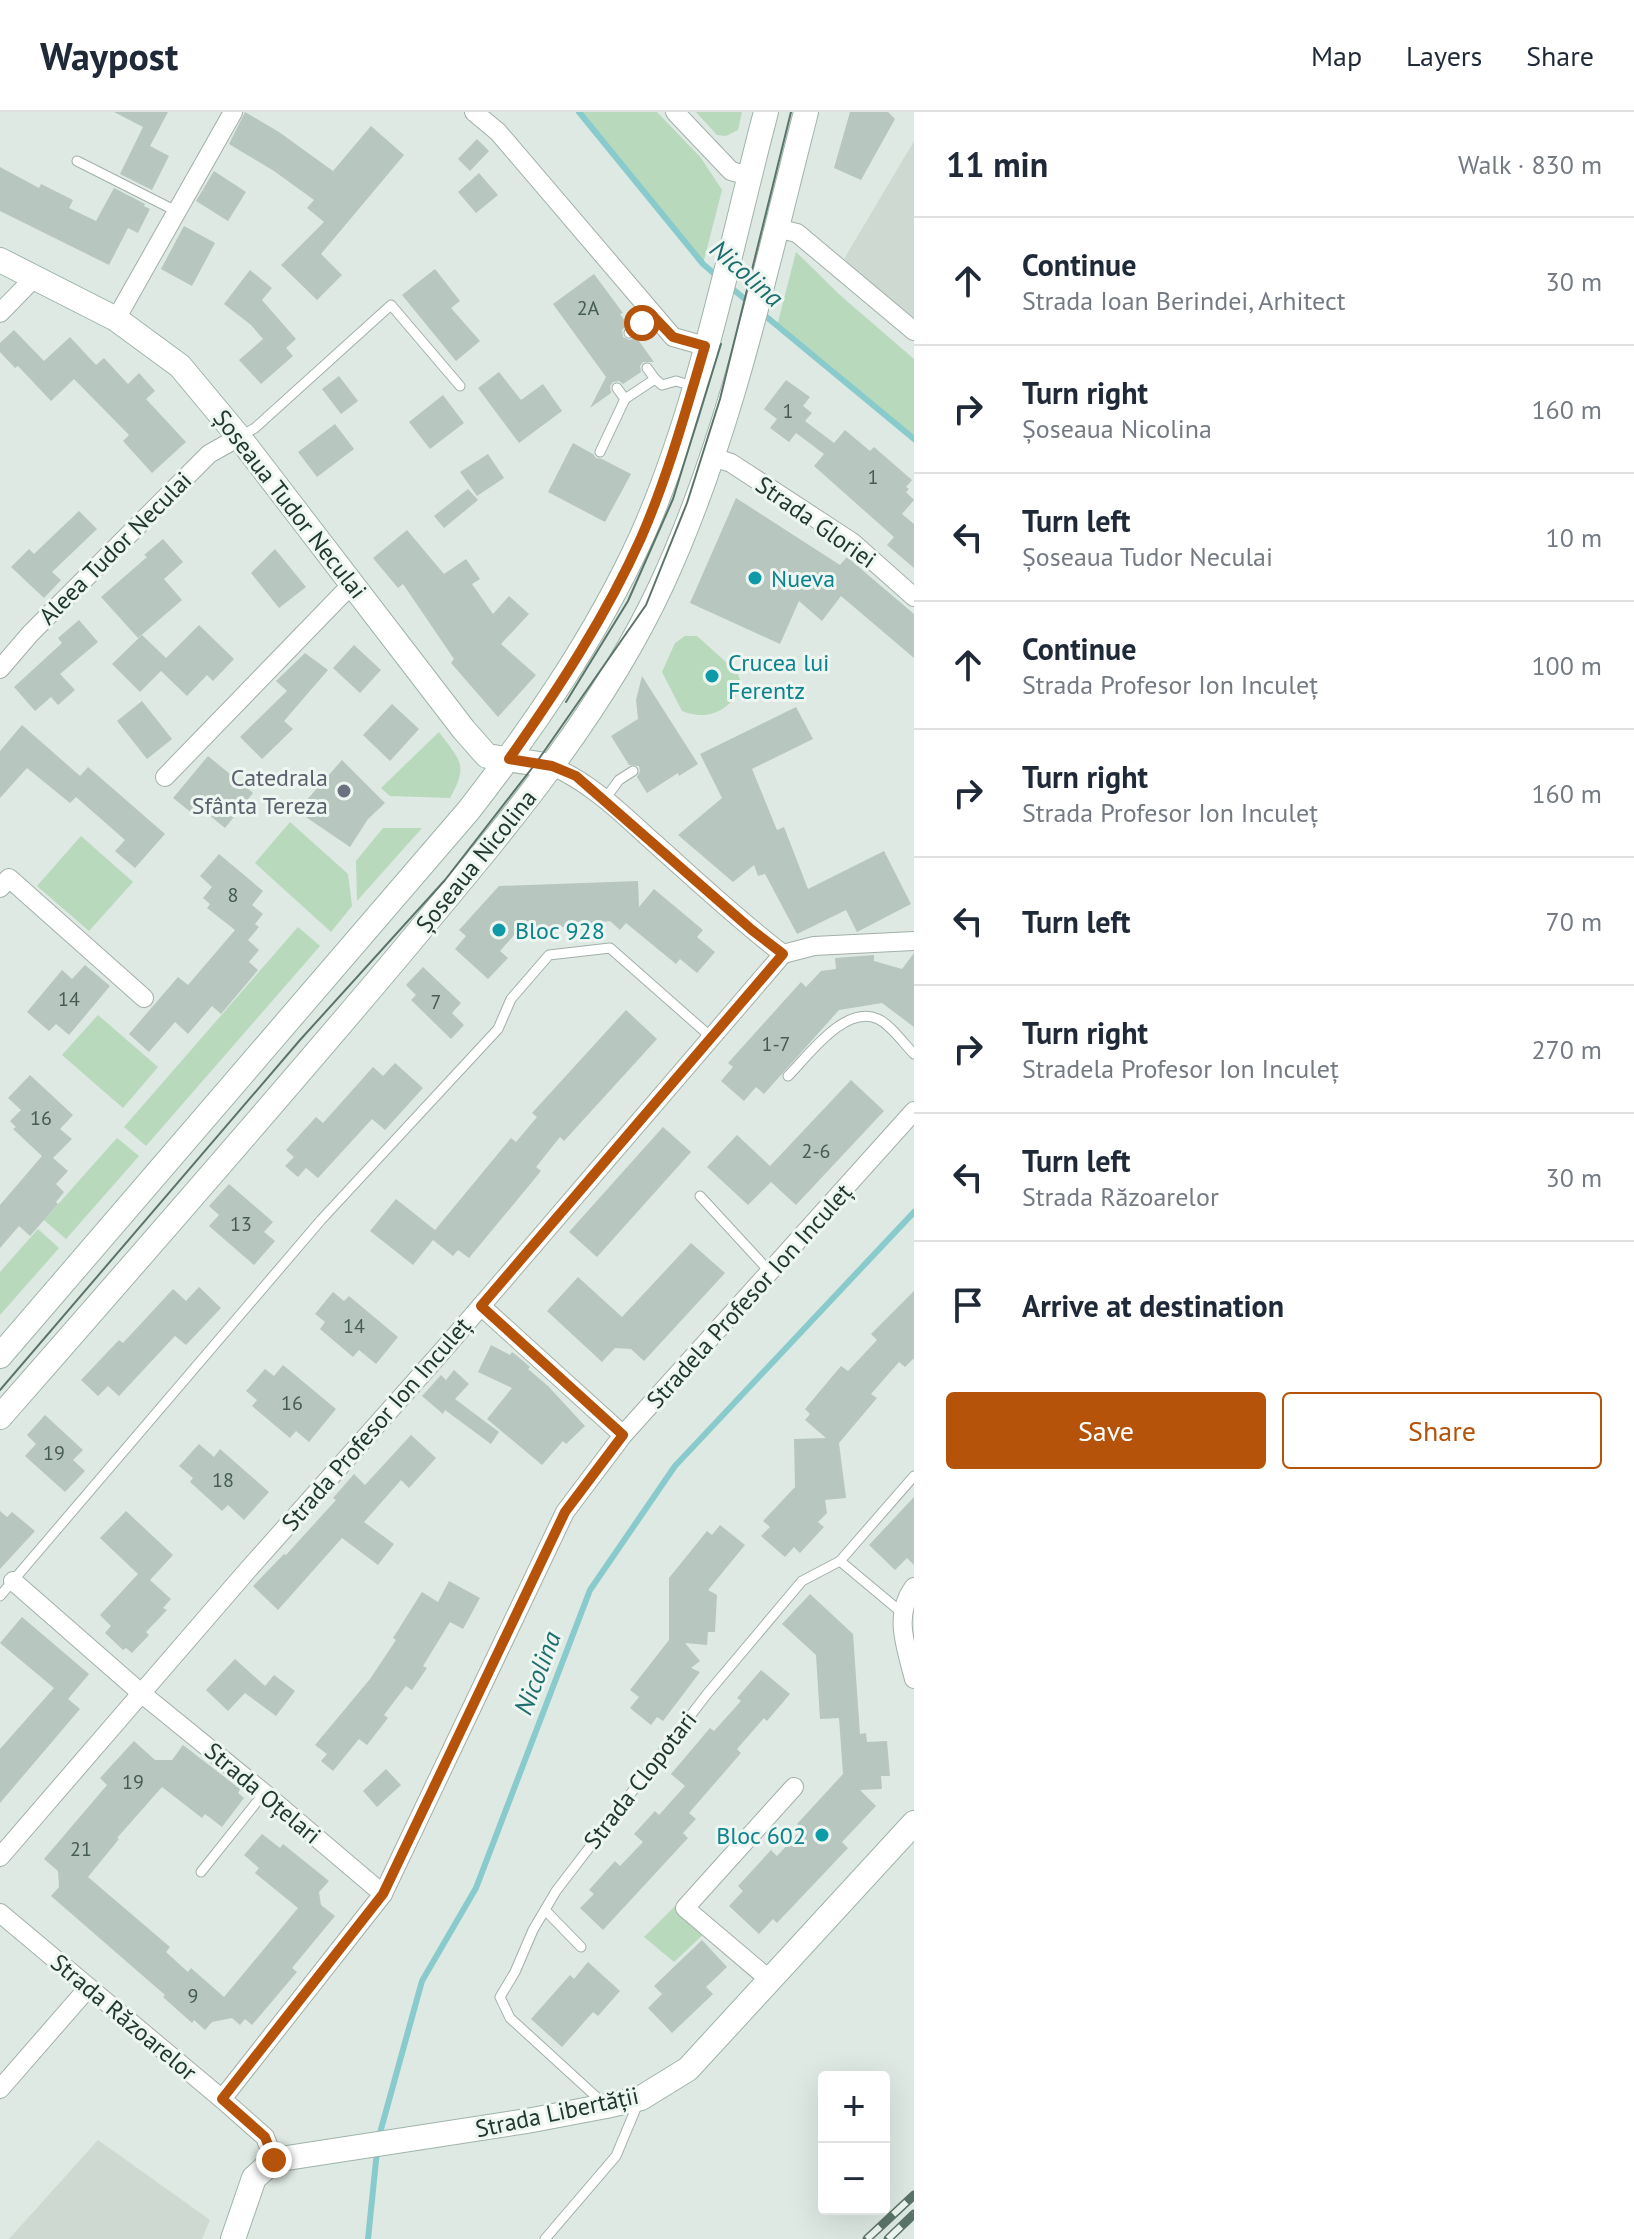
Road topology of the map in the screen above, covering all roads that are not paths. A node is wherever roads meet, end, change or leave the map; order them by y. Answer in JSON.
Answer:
{"nodes":[{"id":1,"x":233,"y":112,"type":"edge"},
{"id":2,"x":474,"y":112,"type":"edge"},
{"id":3,"x":675,"y":112,"type":"edge"},
{"id":4,"x":766,"y":112,"type":"edge"},
{"id":5,"x":806,"y":112,"type":"edge"},
{"id":6,"x":77,"y":161,"type":"dead end"},
{"id":7,"x":749,"y":176,"type":"junction"},
{"id":8,"x":178,"y":212,"type":"junction"},
{"id":9,"x":775,"y":235,"type":"junction"},
{"id":10,"x":0,"y":260,"type":"edge"},
{"id":11,"x":35,"y":277,"type":"junction"},
{"id":12,"x":0,"y":313,"type":"edge"},
{"id":13,"x":651,"y":314,"type":"junction"},
{"id":14,"x":116,"y":319,"type":"junction"},
{"id":15,"x":914,"y":331,"type":"edge"},
{"id":16,"x":629,"y":333,"type":"dead end"},
{"id":17,"x":705,"y":346,"type":"junction"},
{"id":18,"x":647,"y":368,"type":"dead end"},
{"id":19,"x":655,"y":379,"type":"junction"},
{"id":20,"x":460,"y":386,"type":"dead end"},
{"id":21,"x":693,"y":386,"type":"junction"},
{"id":22,"x":617,"y":388,"type":"dead end"},
{"id":23,"x":625,"y":399,"type":"junction"},
{"id":24,"x":239,"y":437,"type":"junction"},
{"id":25,"x":600,"y":452,"type":"dead end"},
{"id":26,"x":713,"y":457,"type":"junction"},
{"id":27,"x":352,"y":584,"type":"junction"},
{"id":28,"x":914,"y":597,"type":"edge"},
{"id":29,"x":0,"y":669,"type":"edge"},
{"id":30,"x":509,"y":759,"type":"junction"},
{"id":31,"x":552,"y":766,"type":"junction"},
{"id":32,"x":633,"y":771,"type":"dead end"},
{"id":33,"x":165,"y":777,"type":"dead end"},
{"id":34,"x":605,"y":799,"type":"junction"},
{"id":35,"x":0,"y":888,"type":"edge"},
{"id":36,"x":914,"y":941,"type":"edge"},
{"id":37,"x":783,"y":954,"type":"junction"},
{"id":38,"x":144,"y":998,"type":"dead end"},
{"id":39,"x":711,"y":1037,"type":"junction"},
{"id":40,"x":914,"y":1054,"type":"edge"},
{"id":41,"x":788,"y":1076,"type":"dead end"},
{"id":42,"x":914,"y":1111,"type":"edge"},
{"id":43,"x":700,"y":1196,"type":"dead end"},
{"id":44,"x":770,"y":1272,"type":"junction"},
{"id":45,"x":481,"y":1306,"type":"junction"},
{"id":46,"x":0,"y":1356,"type":"edge"},
{"id":47,"x":0,"y":1417,"type":"edge"},
{"id":48,"x":623,"y":1435,"type":"junction"},
{"id":49,"x":914,"y":1476,"type":"edge"},
{"id":50,"x":840,"y":1561,"type":"junction"},
{"id":51,"x":13,"y":1581,"type":"junction"},
{"id":52,"x":914,"y":1587,"type":"edge"},
{"id":53,"x":0,"y":1596,"type":"edge"},
{"id":54,"x":901,"y":1612,"type":"junction"},
{"id":55,"x":914,"y":1679,"type":"edge"},
{"id":56,"x":141,"y":1693,"type":"junction"},
{"id":57,"x":794,"y":1787,"type":"dead end"},
{"id":58,"x":264,"y":1793,"type":"junction"},
{"id":59,"x":914,"y":1823,"type":"edge"},
{"id":60,"x":0,"y":1857,"type":"edge"},
{"id":61,"x":201,"y":1872,"type":"dead end"},
{"id":62,"x":383,"y":1894,"type":"junction"},
{"id":63,"x":545,"y":1910,"type":"junction"},
{"id":64,"x":0,"y":1913,"type":"edge"},
{"id":65,"x":581,"y":1947,"type":"dead end"},
{"id":66,"x":771,"y":1981,"type":"junction"},
{"id":67,"x":88,"y":1988,"type":"junction"},
{"id":68,"x":0,"y":2089,"type":"edge"},
{"id":69,"x":641,"y":2098,"type":"junction"},
{"id":70,"x":222,"y":2099,"type":"junction"},
{"id":71,"x":606,"y":2106,"type":"junction"},
{"id":72,"x":274,"y":2160,"type":"junction"},
{"id":73,"x":233,"y":2239,"type":"edge"},
{"id":74,"x":545,"y":2239,"type":"edge"}],
"edges":[{"from":1,"to":8,"type":"street"},
{"from":2,"to":13,"type":"street"},
{"from":3,"to":7,"type":"street"},
{"from":4,"to":7,"type":"main road","name":"Șoseaua Nicolina"},
{"from":5,"to":9,"type":"main road","name":"Șoseaua Nicolina"},
{"from":6,"to":8,"type":"lane"},
{"from":7,"to":17,"type":"main road","name":"Șoseaua Nicolina"},
{"from":8,"to":14,"type":"street"},
{"from":9,"to":15,"type":"street"},
{"from":9,"to":26,"type":"main road","name":"Șoseaua Nicolina"},
{"from":10,"to":11,"type":"main road","name":"Șoseaua Tudor Neculai"},
{"from":11,"to":12,"type":"street"},
{"from":11,"to":14,"type":"main road","name":"Șoseaua Tudor Neculai"},
{"from":13,"to":16,"type":"lane"},
{"from":13,"to":17,"type":"street"},
{"from":14,"to":24,"type":"main road","name":"Șoseaua Tudor Neculai"},
{"from":17,"to":21,"type":"main road","name":"Șoseaua Nicolina"},
{"from":18,"to":19,"type":"lane"},
{"from":19,"to":21,"type":"lane"},
{"from":19,"to":23,"type":"lane"},
{"from":20,"to":24,"type":"lane"},
{"from":21,"to":30,"type":"main road","name":"Șoseaua Nicolina"},
{"from":22,"to":23,"type":"lane"},
{"from":23,"to":25,"type":"lane"},
{"from":24,"to":27,"type":"main road","name":"Șoseaua Tudor Neculai"},
{"from":24,"to":29,"type":"street","name":"Aleea Tudor Neculai"},
{"from":26,"to":28,"type":"street","name":"Strada Gloriei"},
{"from":26,"to":31,"type":"main road","name":"Șoseaua Nicolina"},
{"from":27,"to":30,"type":"main road","name":"Șoseaua Tudor Neculai"},
{"from":27,"to":33,"type":"street"},
{"from":30,"to":31,"type":"main road","name":"Șoseaua Tudor Neculai"},
{"from":30,"to":46,"type":"main road","name":"Șoseaua Nicolina"},
{"from":31,"to":34,"type":"street"},
{"from":31,"to":47,"type":"main road","name":"Șoseaua Nicolina"},
{"from":32,"to":34,"type":"lane"},
{"from":34,"to":37,"type":"street"},
{"from":35,"to":38,"type":"street"},
{"from":36,"to":37,"type":"street"},
{"from":37,"to":39,"type":"street","name":"Strada Profesor Ion Inculeț"},
{"from":39,"to":45,"type":"street","name":"Strada Profesor Ion Inculeț"},
{"from":39,"to":51,"type":"lane"},
{"from":40,"to":41,"type":"lane"},
{"from":42,"to":44,"type":"street","name":"Stradela Profesor Ion Inculeț"},
{"from":43,"to":44,"type":"lane"},
{"from":44,"to":48,"type":"street","name":"Stradela Profesor Ion Inculeț"},
{"from":45,"to":48,"type":"street"},
{"from":45,"to":56,"type":"street","name":"Strada Profesor Ion Inculeț"},
{"from":48,"to":62,"type":"street","name":"Stradela Profesor Ion Inculeț"},
{"from":49,"to":50,"type":"lane","name":"Strada Clopotari"},
{"from":50,"to":54,"type":"lane"},
{"from":50,"to":63,"type":"lane","name":"Strada Clopotari"},
{"from":51,"to":53,"type":"lane"},
{"from":51,"to":56,"type":"street","name":"Strada Oțelari"},
{"from":52,"to":54,"type":"street"},
{"from":54,"to":55,"type":"street"},
{"from":56,"to":58,"type":"street","name":"Strada Oțelari"},
{"from":56,"to":60,"type":"street","name":"Strada Profesor Ion Inculeț"},
{"from":57,"to":66,"type":"street"},
{"from":58,"to":61,"type":"lane"},
{"from":58,"to":62,"type":"street","name":"Strada Oțelari"},
{"from":59,"to":66,"type":"main road","name":"Strada Libertății"},
{"from":62,"to":70,"type":"street","name":"Stradela Profesor Ion Inculeț"},
{"from":63,"to":65,"type":"lane"},
{"from":63,"to":71,"type":"lane","name":"Strada Clopotari"},
{"from":64,"to":67,"type":"street","name":"Strada Răzoarelor"},
{"from":66,"to":69,"type":"main road","name":"Strada Libertății"},
{"from":67,"to":68,"type":"street"},
{"from":67,"to":70,"type":"street","name":"Strada Răzoarelor"},
{"from":69,"to":71,"type":"main road","name":"Strada Libertății"},
{"from":69,"to":74,"type":"lane"},
{"from":70,"to":72,"type":"street","name":"Strada Răzoarelor"},
{"from":71,"to":72,"type":"main road","name":"Strada Libertății"},
{"from":72,"to":73,"type":"main road"}]}
